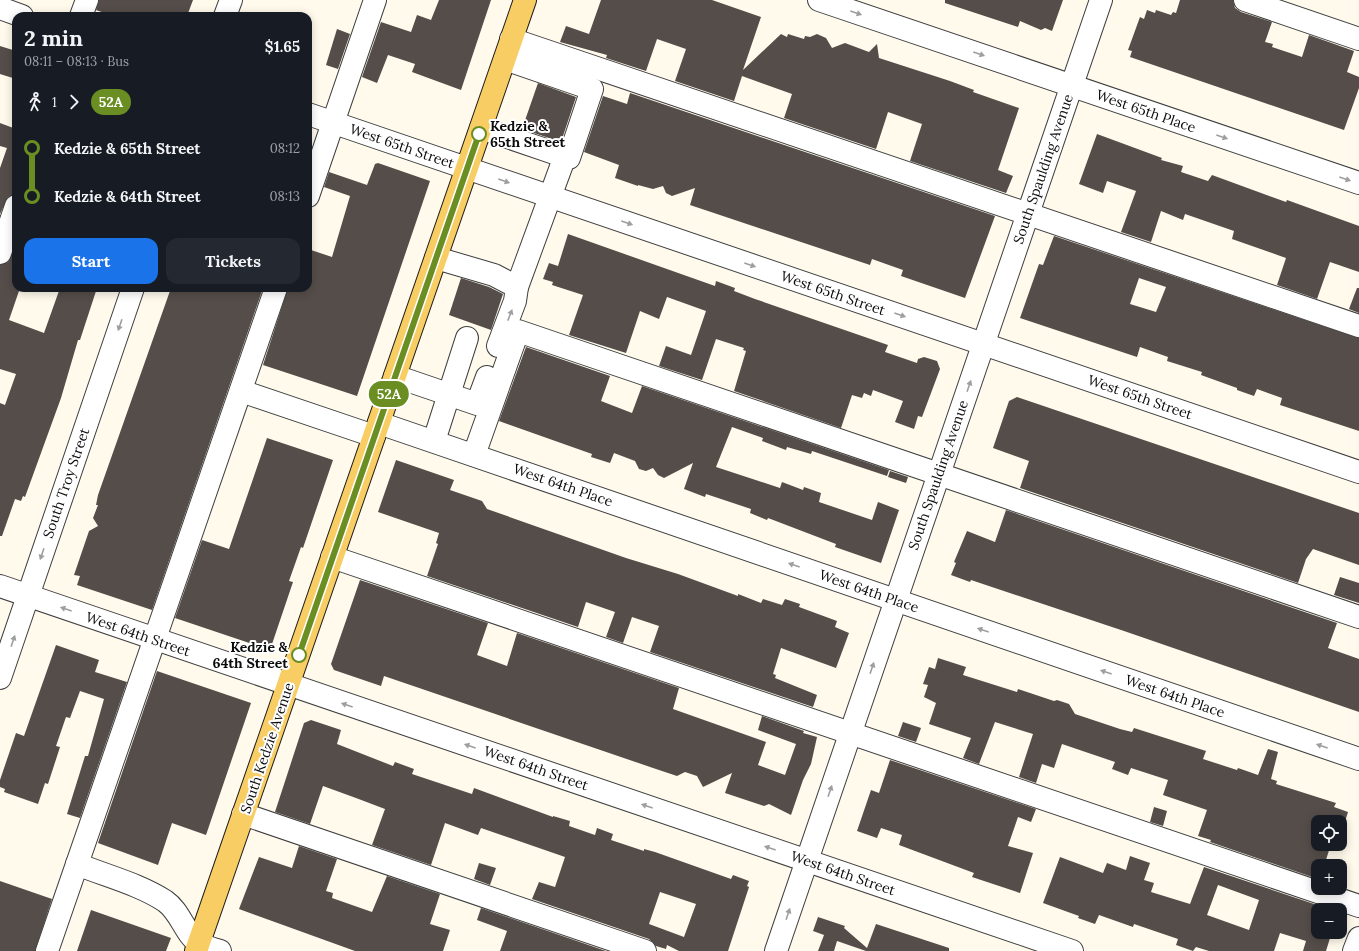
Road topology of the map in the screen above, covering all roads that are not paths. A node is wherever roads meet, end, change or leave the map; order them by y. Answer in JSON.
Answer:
{"nodes":[{"id":1,"x":87,"y":0,"type":"edge"},
{"id":2,"x":231,"y":0,"type":"edge"},
{"id":3,"x":375,"y":0,"type":"edge"},
{"id":4,"x":525,"y":0,"type":"edge"},
{"id":5,"x":819,"y":0,"type":"edge"},
{"id":6,"x":1101,"y":0,"type":"edge"},
{"id":7,"x":1245,"y":0,"type":"edge"},
{"id":8,"x":0,"y":8,"type":"edge"},
{"id":9,"x":12,"y":12,"type":"edge"},
{"id":10,"x":82,"y":12,"type":"edge"},
{"id":11,"x":226,"y":12,"type":"edge"},
{"id":12,"x":1359,"y":39,"type":"edge"},
{"id":13,"x":508,"y":49,"type":"junction"},
{"id":14,"x":1071,"y":86,"type":"junction"},
{"id":15,"x":312,"y":115,"type":"edge"},
{"id":16,"x":333,"y":122,"type":"junction"},
{"id":17,"x":481,"y":128,"type":"junction"},
{"id":18,"x":565,"y":156,"type":"junction"},
{"id":19,"x":467,"y":168,"type":"junction"},
{"id":20,"x":1359,"y":183,"type":"edge"},
{"id":21,"x":312,"y":184,"type":"edge"},
{"id":22,"x":550,"y":197,"type":"junction"},
{"id":23,"x":1028,"y":214,"type":"junction"},
{"id":24,"x":12,"y":218,"type":"edge"},
{"id":25,"x":0,"y":253,"type":"edge"},
{"id":26,"x":436,"y":258,"type":"junction"},
{"id":27,"x":517,"y":287,"type":"junction"},
{"id":28,"x":132,"y":292,"type":"edge"},
{"id":29,"x":275,"y":292,"type":"edge"},
{"id":30,"x":1359,"y":326,"type":"edge"},
{"id":31,"x":467,"y":338,"type":"dead end"},
{"id":32,"x":983,"y":344,"type":"junction"},
{"id":33,"x":395,"y":376,"type":"junction"},
{"id":34,"x":250,"y":394,"type":"dead end"},
{"id":35,"x":449,"y":395,"type":"junction"},
{"id":36,"x":376,"y":429,"type":"junction"},
{"id":37,"x":434,"y":441,"type":"junction"},
{"id":38,"x":474,"y":454,"type":"junction"},
{"id":39,"x":1359,"y":472,"type":"edge"},
{"id":40,"x":939,"y":474,"type":"junction"},
{"id":41,"x":332,"y":556,"type":"junction"},
{"id":42,"x":0,"y":586,"type":"edge"},
{"id":43,"x":28,"y":596,"type":"junction"},
{"id":44,"x":896,"y":600,"type":"junction"},
{"id":45,"x":1359,"y":616,"type":"edge"},
{"id":46,"x":155,"y":639,"type":"junction"},
{"id":47,"x":0,"y":678,"type":"edge"},
{"id":48,"x":288,"y":685,"type":"junction"},
{"id":49,"x":850,"y":733,"type":"junction"},
{"id":50,"x":1359,"y":759,"type":"edge"},
{"id":51,"x":244,"y":814,"type":"junction"},
{"id":52,"x":807,"y":860,"type":"junction"},
{"id":53,"x":77,"y":864,"type":"junction"},
{"id":54,"x":1359,"y":906,"type":"edge"},
{"id":55,"x":1359,"y":938,"type":"edge"},
{"id":56,"x":198,"y":947,"type":"edge"},
{"id":57,"x":48,"y":951,"type":"edge"},
{"id":58,"x":220,"y":951,"type":"edge"},
{"id":59,"x":645,"y":951,"type":"edge"},
{"id":60,"x":776,"y":951,"type":"edge"},
{"id":61,"x":1072,"y":951,"type":"edge"},
{"id":62,"x":1354,"y":951,"type":"edge"}],
"edges":[{"from":1,"to":10,"type":"street"},
{"from":2,"to":11,"type":"street"},
{"from":3,"to":16,"type":"street"},
{"from":4,"to":13,"type":"main road","name":"South Kedzie Avenue"},
{"from":5,"to":14,"type":"street","name":"West 65th Place","one_way":true},
{"from":6,"to":14,"type":"street","name":"South Spaulding Avenue"},
{"from":7,"to":12,"type":"street"},
{"from":8,"to":9,"type":"street"},
{"from":13,"to":17,"type":"main road","name":"South Kedzie Avenue"},
{"from":13,"to":18,"type":"street"},
{"from":13,"to":23,"type":"street"},
{"from":14,"to":20,"type":"street","name":"West 65th Place","one_way":true},
{"from":14,"to":23,"type":"street","name":"South Spaulding Avenue"},
{"from":15,"to":16,"type":"street","name":"West 65th Street"},
{"from":16,"to":19,"type":"street","name":"West 65th Street"},
{"from":16,"to":21,"type":"street"},
{"from":17,"to":18,"type":"street"},
{"from":17,"to":19,"type":"main road","name":"South Kedzie Avenue"},
{"from":18,"to":22,"type":"street"},
{"from":19,"to":22,"type":"street","name":"West 65th Street","one_way":true},
{"from":19,"to":26,"type":"main road","name":"South Kedzie Avenue"},
{"from":22,"to":27,"type":"street"},
{"from":22,"to":32,"type":"street","name":"West 65th Street","one_way":true},
{"from":23,"to":30,"type":"street"},
{"from":23,"to":32,"type":"street","name":"South Spaulding Avenue"},
{"from":24,"to":25,"type":"street"},
{"from":26,"to":27,"type":"street"},
{"from":26,"to":33,"type":"main road","name":"South Kedzie Avenue"},
{"from":35,"to":27,"type":"street","one_way":true},
{"from":28,"to":43,"type":"street","name":"South Troy Street","one_way":true},
{"from":29,"to":46,"type":"street"},
{"from":31,"to":35,"type":"street"},
{"from":32,"to":39,"type":"street","name":"West 65th Street"},
{"from":40,"to":32,"type":"street","name":"South Spaulding Avenue","one_way":true},
{"from":33,"to":35,"type":"street"},
{"from":33,"to":36,"type":"main road","name":"South Kedzie Avenue"},
{"from":34,"to":36,"type":"street","name":"West 64th Place"},
{"from":35,"to":37,"type":"street"},
{"from":36,"to":37,"type":"street","name":"West 64th Place"},
{"from":36,"to":41,"type":"main road","name":"South Kedzie Avenue"},
{"from":37,"to":38,"type":"street","name":"West 64th Place"},
{"from":38,"to":40,"type":"street"},
{"from":44,"to":38,"type":"street","name":"West 64th Place","one_way":true},
{"from":40,"to":44,"type":"street","name":"South Spaulding Avenue"},
{"from":40,"to":45,"type":"street"},
{"from":41,"to":48,"type":"main road","name":"South Kedzie Avenue"},
{"from":41,"to":49,"type":"street"},
{"from":42,"to":43,"type":"street","name":"West 64th Street"},
{"from":46,"to":43,"type":"street","name":"West 64th Street","one_way":true},
{"from":47,"to":43,"type":"street","name":"South Troy Street","one_way":true},
{"from":49,"to":44,"type":"street","name":"South Spaulding Avenue","one_way":true},
{"from":50,"to":44,"type":"street","name":"West 64th Place","one_way":true},
{"from":46,"to":48,"type":"street","name":"West 64th Street"},
{"from":46,"to":53,"type":"street"},
{"from":48,"to":51,"type":"main road","name":"South Kedzie Avenue"},
{"from":52,"to":48,"type":"street","name":"West 64th Street","one_way":true},
{"from":52,"to":49,"type":"street","name":"South Spaulding Avenue","one_way":true},
{"from":49,"to":54,"type":"street"},
{"from":51,"to":56,"type":"main road","name":"South Kedzie Avenue"},
{"from":51,"to":59,"type":"street"},
{"from":60,"to":52,"type":"street","name":"South Spaulding Avenue","one_way":true},
{"from":52,"to":61,"type":"street","name":"West 64th Street"},
{"from":53,"to":56,"type":"street"},
{"from":53,"to":57,"type":"street"},
{"from":55,"to":62,"type":"street"},
{"from":56,"to":58,"type":"street"}]}
